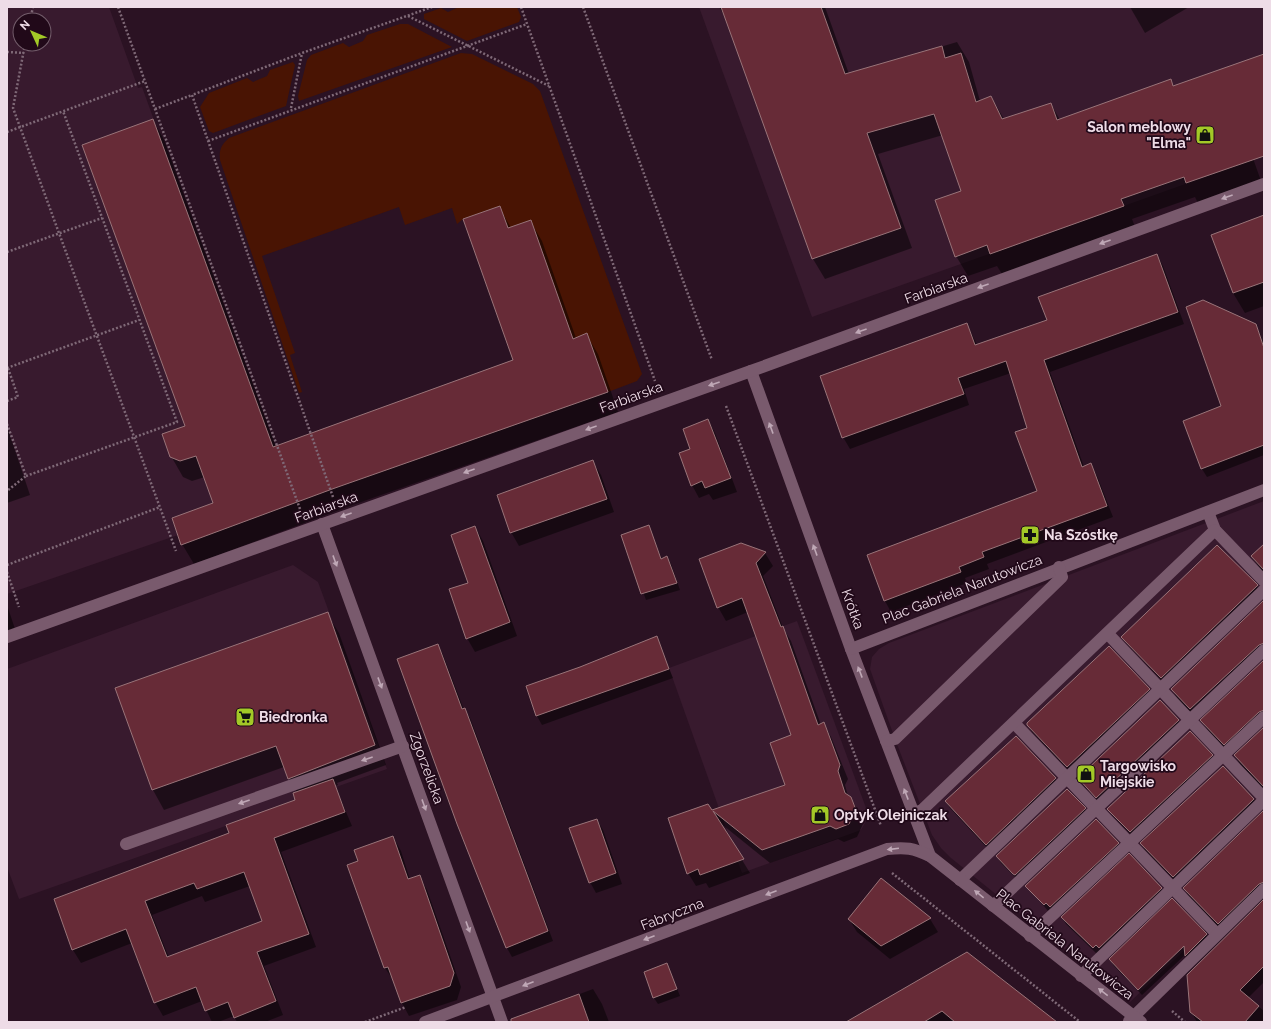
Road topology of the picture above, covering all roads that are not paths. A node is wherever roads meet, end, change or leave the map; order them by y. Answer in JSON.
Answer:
{"nodes":[{"id":1,"x":1264,"y":184,"type":"edge"},
{"id":2,"x":750,"y":371,"type":"junction"},
{"id":3,"x":1264,"y":490,"type":"edge"},
{"id":4,"x":1208,"y":512,"type":"junction"},
{"id":5,"x":322,"y":524,"type":"junction"},
{"id":6,"x":1215,"y":530,"type":"junction"},
{"id":7,"x":1059,"y":567,"type":"junction"},
{"id":8,"x":1264,"y":581,"type":"edge"},
{"id":9,"x":1264,"y":590,"type":"edge"},
{"id":10,"x":1108,"y":634,"type":"junction"},
{"id":11,"x":7,"y":636,"type":"edge"},
{"id":12,"x":851,"y":649,"type":"junction"},
{"id":13,"x":1264,"y":650,"type":"edge"},
{"id":14,"x":1160,"y":689,"type":"junction"},
{"id":15,"x":1264,"y":717,"type":"edge"},
{"id":16,"x":1190,"y":720,"type":"junction"},
{"id":17,"x":1014,"y":723,"type":"junction"},
{"id":18,"x":886,"y":741,"type":"junction"},
{"id":19,"x":404,"y":746,"type":"junction"},
{"id":20,"x":1224,"y":755,"type":"junction"},
{"id":21,"x":1067,"y":778,"type":"junction"},
{"id":22,"x":1264,"y":799,"type":"edge"},
{"id":23,"x":1096,"y":808,"type":"junction"},
{"id":24,"x":913,"y":814,"type":"junction"},
{"id":25,"x":1129,"y":843,"type":"junction"},
{"id":26,"x":126,"y":844,"type":"dead end"},
{"id":27,"x":930,"y":856,"type":"junction"},
{"id":28,"x":960,"y":880,"type":"junction"},
{"id":29,"x":1173,"y":888,"type":"junction"},
{"id":30,"x":1264,"y":889,"type":"edge"},
{"id":31,"x":993,"y":906,"type":"junction"},
{"id":32,"x":1217,"y":934,"type":"junction"},
{"id":33,"x":1030,"y":936,"type":"junction"},
{"id":34,"x":1081,"y":976,"type":"junction"},
{"id":35,"x":493,"y":997,"type":"junction"},
{"id":36,"x":1134,"y":1020,"type":"edge"},
{"id":37,"x":425,"y":1022,"type":"edge"},
{"id":38,"x":502,"y":1022,"type":"edge"}],
"edges":[{"from":1,"to":2,"type":"street","name":"Farbiarska","one_way":true},
{"from":2,"to":5,"type":"street","name":"Farbiarska","one_way":true},
{"from":12,"to":2,"type":"street","name":"Krótka","one_way":true},
{"from":3,"to":4,"type":"street","name":"Plac Gabriela Narutowicza"},
{"from":4,"to":6,"type":"street"},
{"from":4,"to":7,"type":"street","name":"Plac Gabriela Narutowicza"},
{"from":5,"to":11,"type":"street","name":"Farbiarska"},
{"from":5,"to":19,"type":"street","name":"Zgorzelicka","one_way":true},
{"from":6,"to":8,"type":"street"},
{"from":6,"to":10,"type":"street"},
{"from":7,"to":12,"type":"street","name":"Plac Gabriela Narutowicza"},
{"from":7,"to":18,"type":"street"},
{"from":9,"to":14,"type":"street"},
{"from":10,"to":14,"type":"street"},
{"from":10,"to":17,"type":"street"},
{"from":18,"to":12,"type":"street","name":"Krótka","one_way":true},
{"from":13,"to":16,"type":"street"},
{"from":14,"to":16,"type":"street"},
{"from":14,"to":21,"type":"street"},
{"from":15,"to":20,"type":"street"},
{"from":16,"to":20,"type":"street"},
{"from":16,"to":23,"type":"street"},
{"from":17,"to":21,"type":"street"},
{"from":17,"to":24,"type":"street"},
{"from":24,"to":18,"type":"street","name":"Krótka","one_way":true},
{"from":19,"to":26,"type":"street","one_way":true},
{"from":19,"to":35,"type":"street","name":"Zgorzelicka","one_way":true},
{"from":20,"to":22,"type":"street"},
{"from":20,"to":25,"type":"street"},
{"from":21,"to":23,"type":"street"},
{"from":21,"to":28,"type":"street"},
{"from":22,"to":29,"type":"street"},
{"from":23,"to":25,"type":"street"},
{"from":23,"to":31,"type":"street"},
{"from":24,"to":27,"type":"street","name":"Krótka"},
{"from":25,"to":29,"type":"street"},
{"from":25,"to":33,"type":"street"},
{"from":27,"to":28,"type":"street","name":"Plac Gabriela Narutowicza"},
{"from":27,"to":35,"type":"street","name":"Fabryczna","one_way":true},
{"from":31,"to":28,"type":"street","name":"Plac Gabriela Narutowicza","one_way":true},
{"from":29,"to":32,"type":"street"},
{"from":29,"to":34,"type":"street"},
{"from":30,"to":32,"type":"street","name":"Plac Gabriela Narutowicza"},
{"from":31,"to":33,"type":"street","name":"Plac Gabriela Narutowicza"},
{"from":32,"to":36,"type":"street","name":"Plac Gabriela Narutowicza"},
{"from":33,"to":34,"type":"street","name":"Plac Gabriela Narutowicza"},
{"from":36,"to":34,"type":"street","name":"Plac Gabriela Narutowicza","one_way":true},
{"from":35,"to":37,"type":"street","name":"Fabryczna"},
{"from":35,"to":38,"type":"street","name":"Zgorzelicka"}]}
